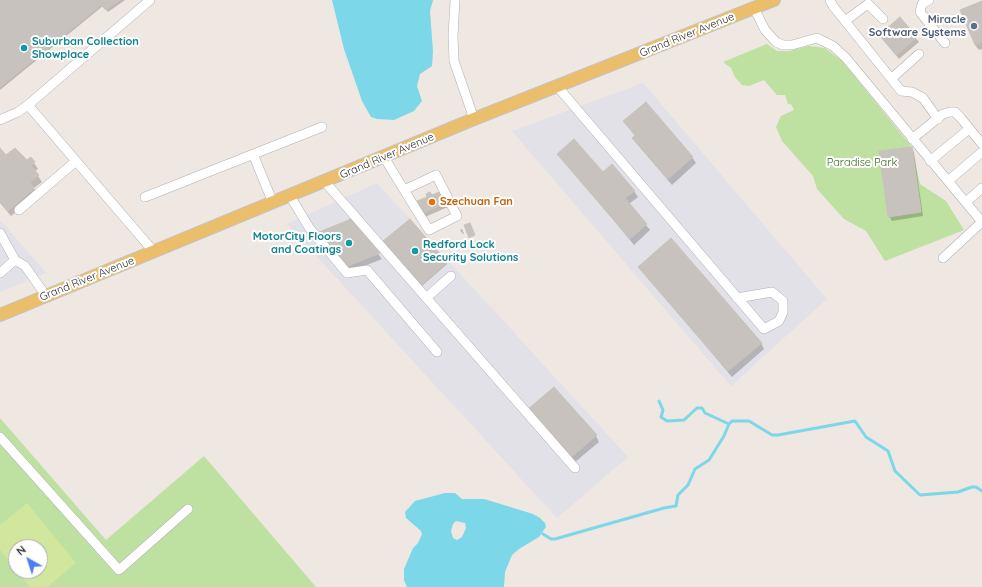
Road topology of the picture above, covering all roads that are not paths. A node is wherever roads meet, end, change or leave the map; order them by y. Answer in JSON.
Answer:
{"nodes":[{"id":1,"x":150,"y":0,"type":"edge"},
{"id":2,"x":455,"y":0,"type":"edge"},
{"id":3,"x":774,"y":0,"type":"edge"},
{"id":4,"x":830,"y":0,"type":"edge"},
{"id":5,"x":929,"y":0,"type":"edge"},
{"id":6,"x":754,"y":8,"type":"junction"},
{"id":7,"x":882,"y":19,"type":"dead end"},
{"id":8,"x":845,"y":21,"type":"junction"},
{"id":9,"x":945,"y":43,"type":"dead end"},
{"id":10,"x":919,"y":54,"type":"dead end"},
{"id":11,"x":892,"y":78,"type":"junction"},
{"id":12,"x":557,"y":86,"type":"junction"},
{"id":13,"x":28,"y":105,"type":"junction"},
{"id":14,"x":474,"y":119,"type":"junction"},
{"id":15,"x":938,"y":119,"type":"junction"},
{"id":16,"x":0,"y":120,"type":"edge"},
{"id":17,"x":322,"y":127,"type":"dead end"},
{"id":18,"x":969,"y":129,"type":"junction"},
{"id":19,"x":912,"y":139,"type":"junction"},
{"id":20,"x":982,"y":144,"type":"edge"},
{"id":21,"x":982,"y":152,"type":"edge"},
{"id":22,"x":253,"y":154,"type":"junction"},
{"id":23,"x":384,"y":157,"type":"junction"},
{"id":24,"x":76,"y":161,"type":"junction"},
{"id":25,"x":930,"y":161,"type":"junction"},
{"id":26,"x":948,"y":181,"type":"junction"},
{"id":27,"x":325,"y":182,"type":"junction"},
{"id":28,"x":982,"y":188,"type":"edge"},
{"id":29,"x":404,"y":190,"type":"junction"},
{"id":30,"x":290,"y":196,"type":"junction"},
{"id":31,"x":145,"y":197,"type":"dead end"},
{"id":32,"x":966,"y":202,"type":"junction"},
{"id":33,"x":273,"y":203,"type":"junction"},
{"id":34,"x":19,"y":210,"type":"dead end"},
{"id":35,"x":982,"y":222,"type":"edge"},
{"id":36,"x":0,"y":233,"type":"edge"},
{"id":37,"x":154,"y":252,"type":"junction"},
{"id":38,"x":943,"y":258,"type":"dead end"},
{"id":39,"x":15,"y":260,"type":"junction"},
{"id":40,"x":0,"y":273,"type":"edge"},
{"id":41,"x":451,"y":276,"type":"dead end"},
{"id":42,"x":46,"y":296,"type":"junction"},
{"id":43,"x":426,"y":298,"type":"junction"},
{"id":44,"x":737,"y":298,"type":"junction"},
{"id":45,"x":0,"y":315,"type":"edge"},
{"id":46,"x":437,"y":352,"type":"dead end"},
{"id":47,"x":0,"y":437,"type":"edge"},
{"id":48,"x":575,"y":468,"type":"dead end"},
{"id":49,"x":188,"y":508,"type":"dead end"}],
"edges":[{"from":1,"to":13,"type":"lane"},
{"from":2,"to":14,"type":"lane"},
{"from":3,"to":6,"type":"main road","name":"Grand River Avenue"},
{"from":4,"to":8,"type":"lane"},
{"from":5,"to":9,"type":"lane"},
{"from":6,"to":12,"type":"main road","name":"Grand River Avenue"},
{"from":6,"to":19,"type":"lane"},
{"from":7,"to":8,"type":"lane"},
{"from":8,"to":11,"type":"lane"},
{"from":10,"to":11,"type":"lane"},
{"from":11,"to":15,"type":"lane"},
{"from":12,"to":14,"type":"main road","name":"Grand River Avenue"},
{"from":12,"to":44,"type":"lane"},
{"from":13,"to":16,"type":"lane"},
{"from":13,"to":24,"type":"lane"},
{"from":14,"to":23,"type":"main road","name":"Grand River Avenue"},
{"from":15,"to":18,"type":"lane"},
{"from":15,"to":19,"type":"lane"},
{"from":17,"to":22,"type":"lane"},
{"from":18,"to":20,"type":"lane"},
{"from":18,"to":25,"type":"lane"},
{"from":19,"to":25,"type":"lane"},
{"from":21,"to":26,"type":"lane"},
{"from":22,"to":31,"type":"lane"},
{"from":22,"to":33,"type":"lane"},
{"from":23,"to":27,"type":"main road","name":"Grand River Avenue"},
{"from":23,"to":29,"type":"lane"},
{"from":24,"to":34,"type":"lane"},
{"from":24,"to":37,"type":"lane"},
{"from":25,"to":26,"type":"lane"},
{"from":26,"to":32,"type":"lane"},
{"from":27,"to":30,"type":"main road","name":"Grand River Avenue"},
{"from":27,"to":43,"type":"lane"},
{"from":28,"to":32,"type":"lane"},
{"from":29,"to":29,"type":"lane"},
{"from":30,"to":33,"type":"main road","name":"Grand River Avenue"},
{"from":30,"to":46,"type":"lane"},
{"from":32,"to":35,"type":"lane"},
{"from":33,"to":37,"type":"main road","name":"Grand River Avenue"},
{"from":35,"to":38,"type":"lane"},
{"from":36,"to":39,"type":"lane"},
{"from":37,"to":42,"type":"main road","name":"Grand River Avenue"},
{"from":39,"to":40,"type":"lane"},
{"from":39,"to":42,"type":"lane"},
{"from":41,"to":43,"type":"lane"},
{"from":42,"to":45,"type":"main road","name":"Grand River Avenue"},
{"from":43,"to":48,"type":"lane"},
{"from":44,"to":44,"type":"lane"},
{"from":47,"to":49,"type":"lane"}]}
